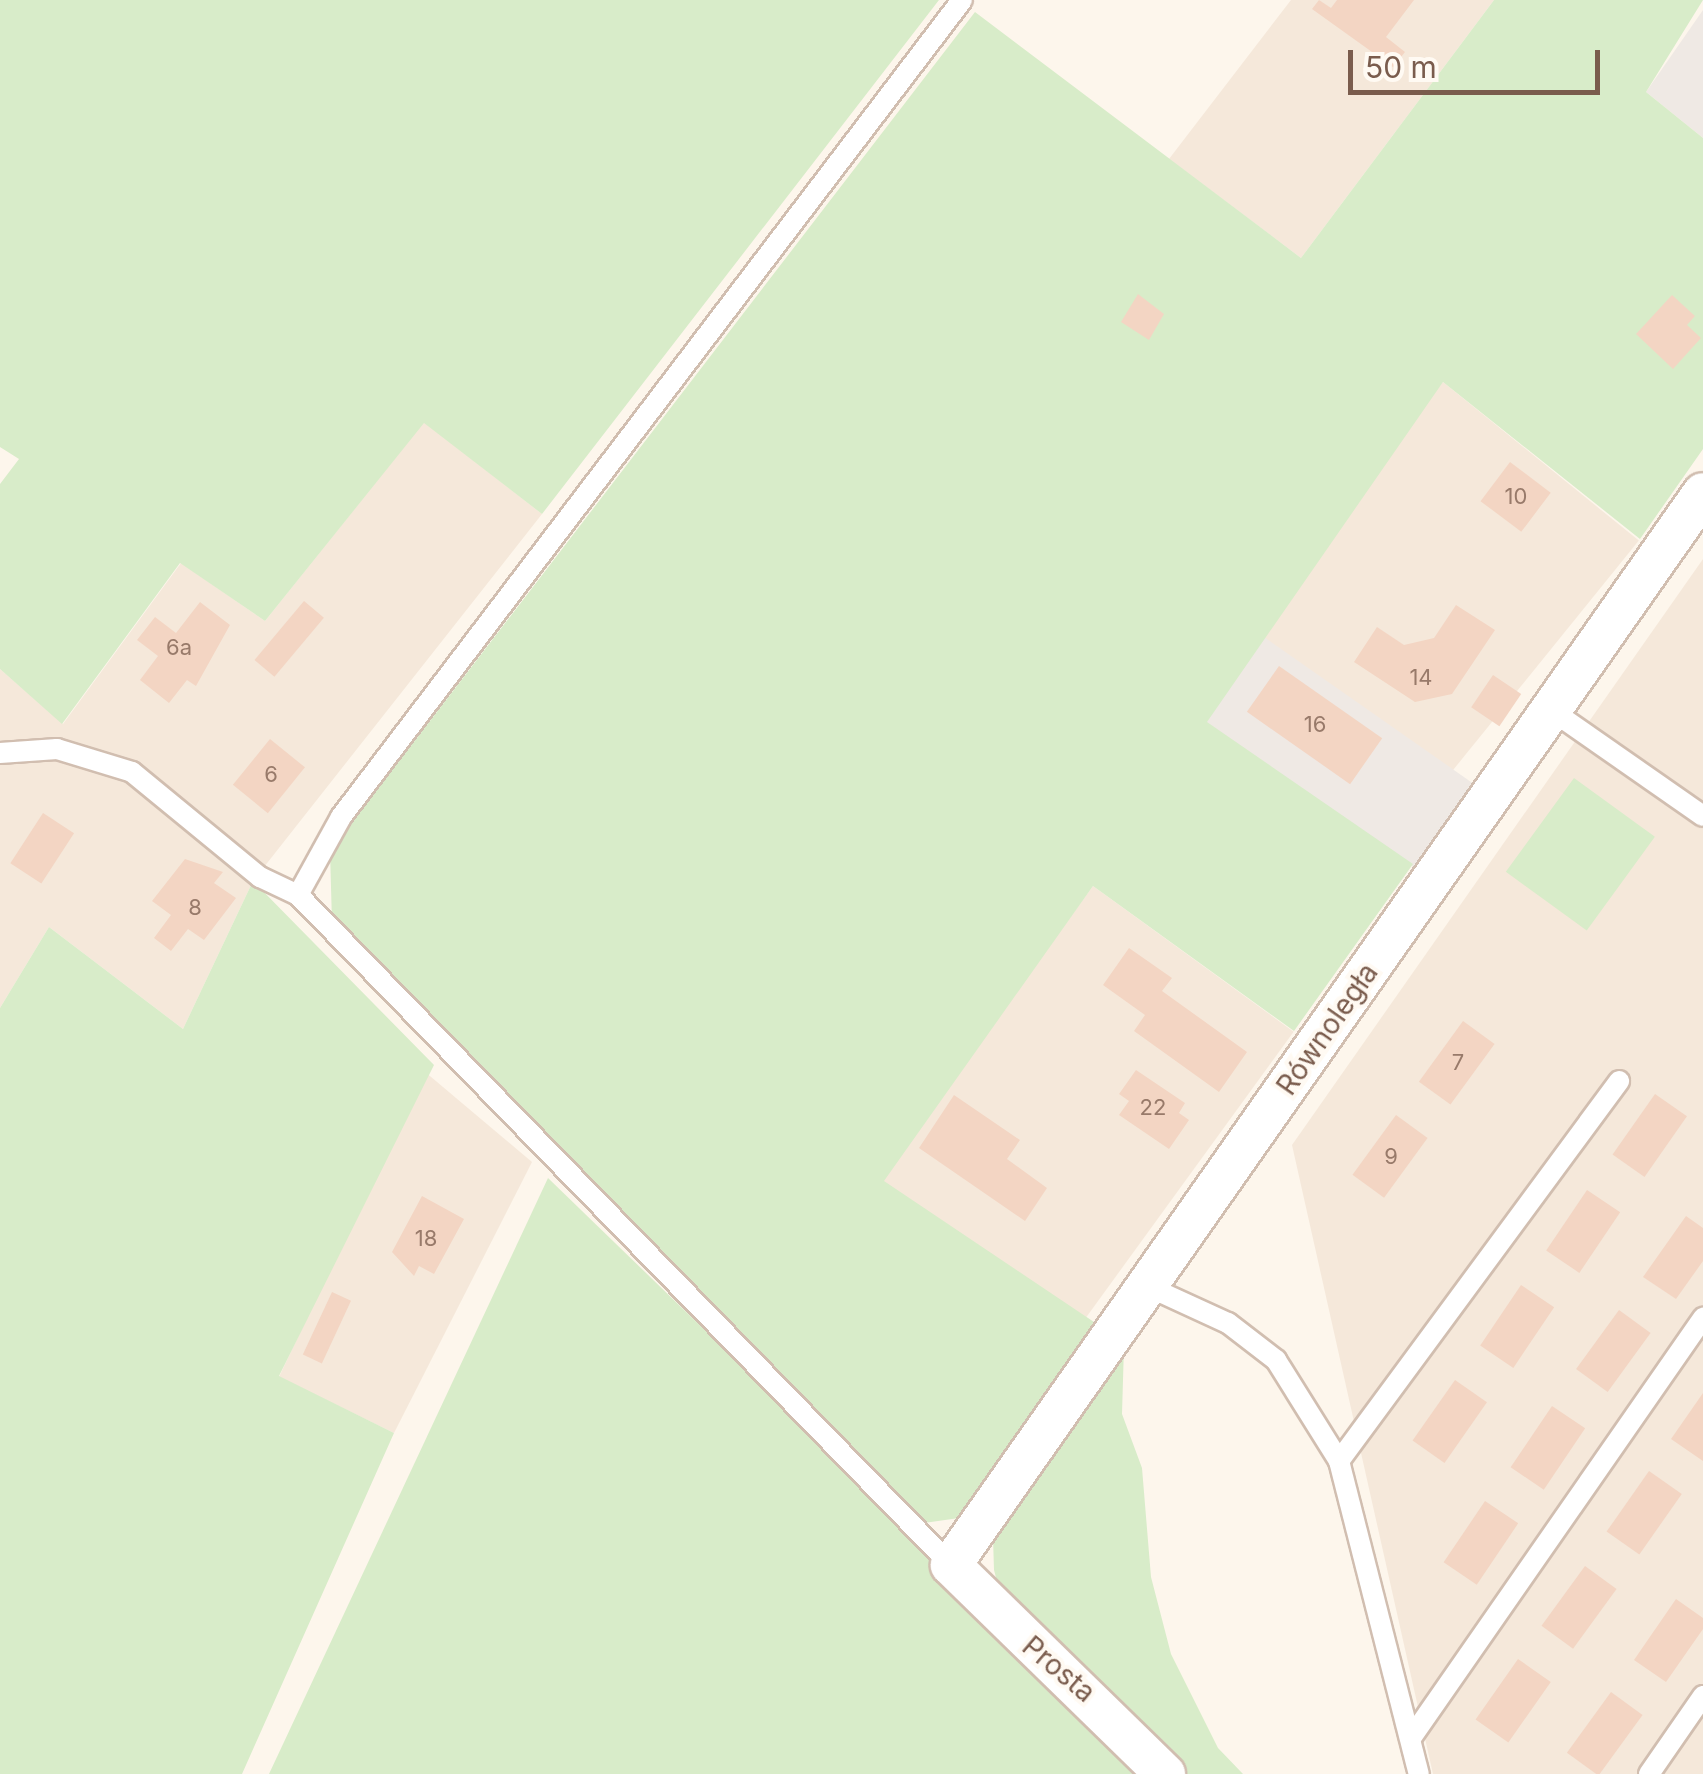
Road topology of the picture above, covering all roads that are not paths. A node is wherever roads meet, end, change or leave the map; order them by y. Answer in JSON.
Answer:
{"nodes":[{"id":1,"x":962,"y":0,"type":"edge"},
{"id":2,"x":1703,"y":493,"type":"edge"},
{"id":3,"x":1551,"y":710,"type":"junction"},
{"id":4,"x":0,"y":753,"type":"edge"},
{"id":5,"x":1703,"y":816,"type":"edge"},
{"id":6,"x":298,"y":896,"type":"junction"},
{"id":7,"x":1619,"y":1081,"type":"dead end"},
{"id":8,"x":1147,"y":1286,"type":"junction"},
{"id":9,"x":1703,"y":1318,"type":"edge"},
{"id":10,"x":1339,"y":1461,"type":"junction"},
{"id":11,"x":951,"y":1565,"type":"junction"},
{"id":12,"x":1703,"y":1696,"type":"edge"},
{"id":13,"x":1411,"y":1738,"type":"junction"},
{"id":14,"x":1164,"y":1774,"type":"edge"},
{"id":15,"x":1419,"y":1774,"type":"edge"},
{"id":16,"x":1649,"y":1774,"type":"edge"}],
"edges":[{"from":1,"to":6,"type":"lane"},
{"from":2,"to":3,"type":"street","name":"Równoległa"},
{"from":3,"to":5,"type":"lane"},
{"from":3,"to":8,"type":"street","name":"Równoległa"},
{"from":4,"to":6,"type":"lane"},
{"from":6,"to":11,"type":"lane"},
{"from":7,"to":10,"type":"lane"},
{"from":8,"to":10,"type":"lane"},
{"from":8,"to":11,"type":"street","name":"Równoległa"},
{"from":9,"to":13,"type":"lane"},
{"from":10,"to":13,"type":"lane"},
{"from":11,"to":14,"type":"street","name":"Prosta"},
{"from":12,"to":16,"type":"lane"},
{"from":13,"to":15,"type":"lane"}]}
